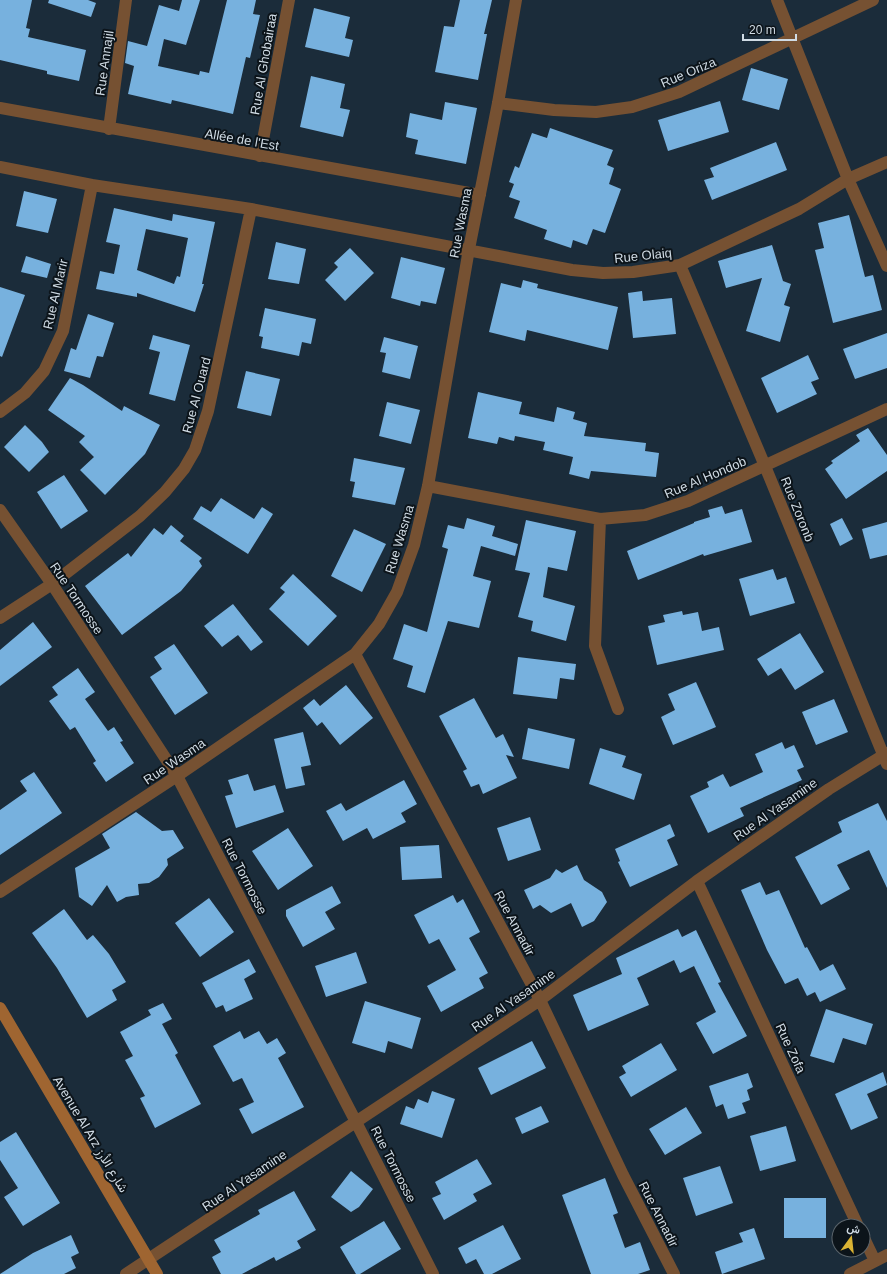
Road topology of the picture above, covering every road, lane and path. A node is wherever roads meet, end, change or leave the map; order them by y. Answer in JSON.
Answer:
{"nodes":[{"id":1,"x":126,"y":0,"type":"edge"},
{"id":2,"x":288,"y":0,"type":"edge"},
{"id":3,"x":516,"y":0,"type":"edge"},
{"id":4,"x":778,"y":0,"type":"edge"},
{"id":5,"x":873,"y":0,"type":"edge"},
{"id":6,"x":794,"y":38,"type":"junction"},
{"id":7,"x":498,"y":103,"type":"junction"},
{"id":8,"x":0,"y":108,"type":"edge"},
{"id":9,"x":109,"y":129,"type":"junction"},
{"id":10,"x":260,"y":156,"type":"junction"},
{"id":11,"x":887,"y":162,"type":"edge"},
{"id":12,"x":0,"y":167,"type":"edge"},
{"id":13,"x":848,"y":179,"type":"junction"},
{"id":14,"x":92,"y":185,"type":"junction"},
{"id":15,"x":480,"y":195,"type":"junction"},
{"id":16,"x":251,"y":210,"type":"junction"},
{"id":17,"x":469,"y":249,"type":"junction"},
{"id":18,"x":680,"y":266,"type":"junction"},
{"id":19,"x":887,"y":266,"type":"edge"},
{"id":20,"x":887,"y":409,"type":"edge"},
{"id":21,"x":0,"y":412,"type":"edge"},
{"id":22,"x":766,"y":466,"type":"junction"},
{"id":23,"x":428,"y":486,"type":"junction"},
{"id":24,"x":0,"y":510,"type":"edge"},
{"id":25,"x":600,"y":519,"type":"junction"},
{"id":26,"x":52,"y":584,"type":"junction"},
{"id":27,"x":0,"y":618,"type":"edge"},
{"id":28,"x":355,"y":654,"type":"junction"},
{"id":29,"x":618,"y":709,"type":"dead end"},
{"id":30,"x":886,"y":757,"type":"edge"},
{"id":31,"x":177,"y":776,"type":"junction"},
{"id":32,"x":697,"y":882,"type":"junction"},
{"id":33,"x":0,"y":892,"type":"edge"},
{"id":34,"x":540,"y":1000,"type":"junction"},
{"id":35,"x":0,"y":1008,"type":"edge"},
{"id":36,"x":356,"y":1122,"type":"junction"},
{"id":37,"x":854,"y":1218,"type":"edge"},
{"id":38,"x":871,"y":1253,"type":"edge"},
{"id":39,"x":887,"y":1255,"type":"edge"},
{"id":40,"x":149,"y":1260,"type":"junction"},
{"id":41,"x":875,"y":1261,"type":"junction"},
{"id":42,"x":126,"y":1274,"type":"edge"},
{"id":43,"x":157,"y":1274,"type":"edge"},
{"id":44,"x":433,"y":1274,"type":"edge"},
{"id":45,"x":674,"y":1274,"type":"edge"},
{"id":46,"x":850,"y":1274,"type":"edge"}],
"edges":[{"from":1,"to":9,"type":"street","name":"Rue Annajil"},
{"from":2,"to":10,"type":"street","name":"Rue Al Ghobairaa"},
{"from":3,"to":7,"type":"street","name":"Rue Wasma"},
{"from":4,"to":6,"type":"street"},
{"from":5,"to":6,"type":"street","name":"Rue Oriza"},
{"from":6,"to":7,"type":"street","name":"Rue Oriza"},
{"from":6,"to":13,"type":"street"},
{"from":7,"to":15,"type":"street","name":"Rue Wasma"},
{"from":8,"to":9,"type":"street","name":"Allée de l'Est"},
{"from":9,"to":10,"type":"street","name":"Allée de l'Est"},
{"from":10,"to":15,"type":"street","name":"Allée de l'Est"},
{"from":11,"to":13,"type":"street","name":"Rue Olaiq"},
{"from":12,"to":14,"type":"street"},
{"from":13,"to":18,"type":"street","name":"Rue Olaiq"},
{"from":13,"to":19,"type":"street"},
{"from":14,"to":16,"type":"street"},
{"from":14,"to":21,"type":"street","name":"Rue Al Marir"},
{"from":15,"to":17,"type":"street","name":"Rue Wasma"},
{"from":16,"to":17,"type":"street"},
{"from":16,"to":26,"type":"street","name":"Rue Al Ouard"},
{"from":17,"to":18,"type":"street","name":"Rue Olaiq"},
{"from":17,"to":23,"type":"street","name":"Rue Wasma"},
{"from":18,"to":22,"type":"street","name":"Rue Zoronb"},
{"from":20,"to":22,"type":"street","name":"Rue Al Hondob"},
{"from":22,"to":25,"type":"street","name":"Rue Al Hondob"},
{"from":22,"to":30,"type":"street","name":"Rue Zoronb"},
{"from":23,"to":25,"type":"street","name":"Rue Al Hondob"},
{"from":23,"to":28,"type":"street","name":"Rue Wasma"},
{"from":24,"to":26,"type":"street","name":"Rue Tormosse"},
{"from":25,"to":29,"type":"street"},
{"from":26,"to":27,"type":"street","name":"Rue Al Ouard"},
{"from":26,"to":31,"type":"street","name":"Rue Tormosse"},
{"from":28,"to":31,"type":"street","name":"Rue Wasma"},
{"from":28,"to":34,"type":"street","name":"Rue Annadir"},
{"from":30,"to":32,"type":"street","name":"Rue Al Yasamine"},
{"from":31,"to":33,"type":"street","name":"Rue Wasma"},
{"from":31,"to":36,"type":"street","name":"Rue Tormosse"},
{"from":32,"to":34,"type":"street","name":"Rue Al Yasamine"},
{"from":32,"to":37,"type":"street","name":"Rue Zofa"},
{"from":34,"to":36,"type":"street","name":"Rue Al Yasamine"},
{"from":34,"to":45,"type":"street","name":"Rue Annadir"},
{"from":35,"to":40,"type":"street","name":"Avenue Al Arz شارع الأرز"},
{"from":36,"to":40,"type":"street","name":"Rue Al Yasamine"},
{"from":36,"to":44,"type":"street","name":"Rue Tormosse"},
{"from":38,"to":41,"type":"street"},
{"from":39,"to":41,"type":"street"},
{"from":40,"to":42,"type":"street","name":"Rue Al Yasamine"},
{"from":40,"to":43,"type":"street","name":"Avenue Al Arz شارع الأرز"},
{"from":41,"to":46,"type":"street"}]}
